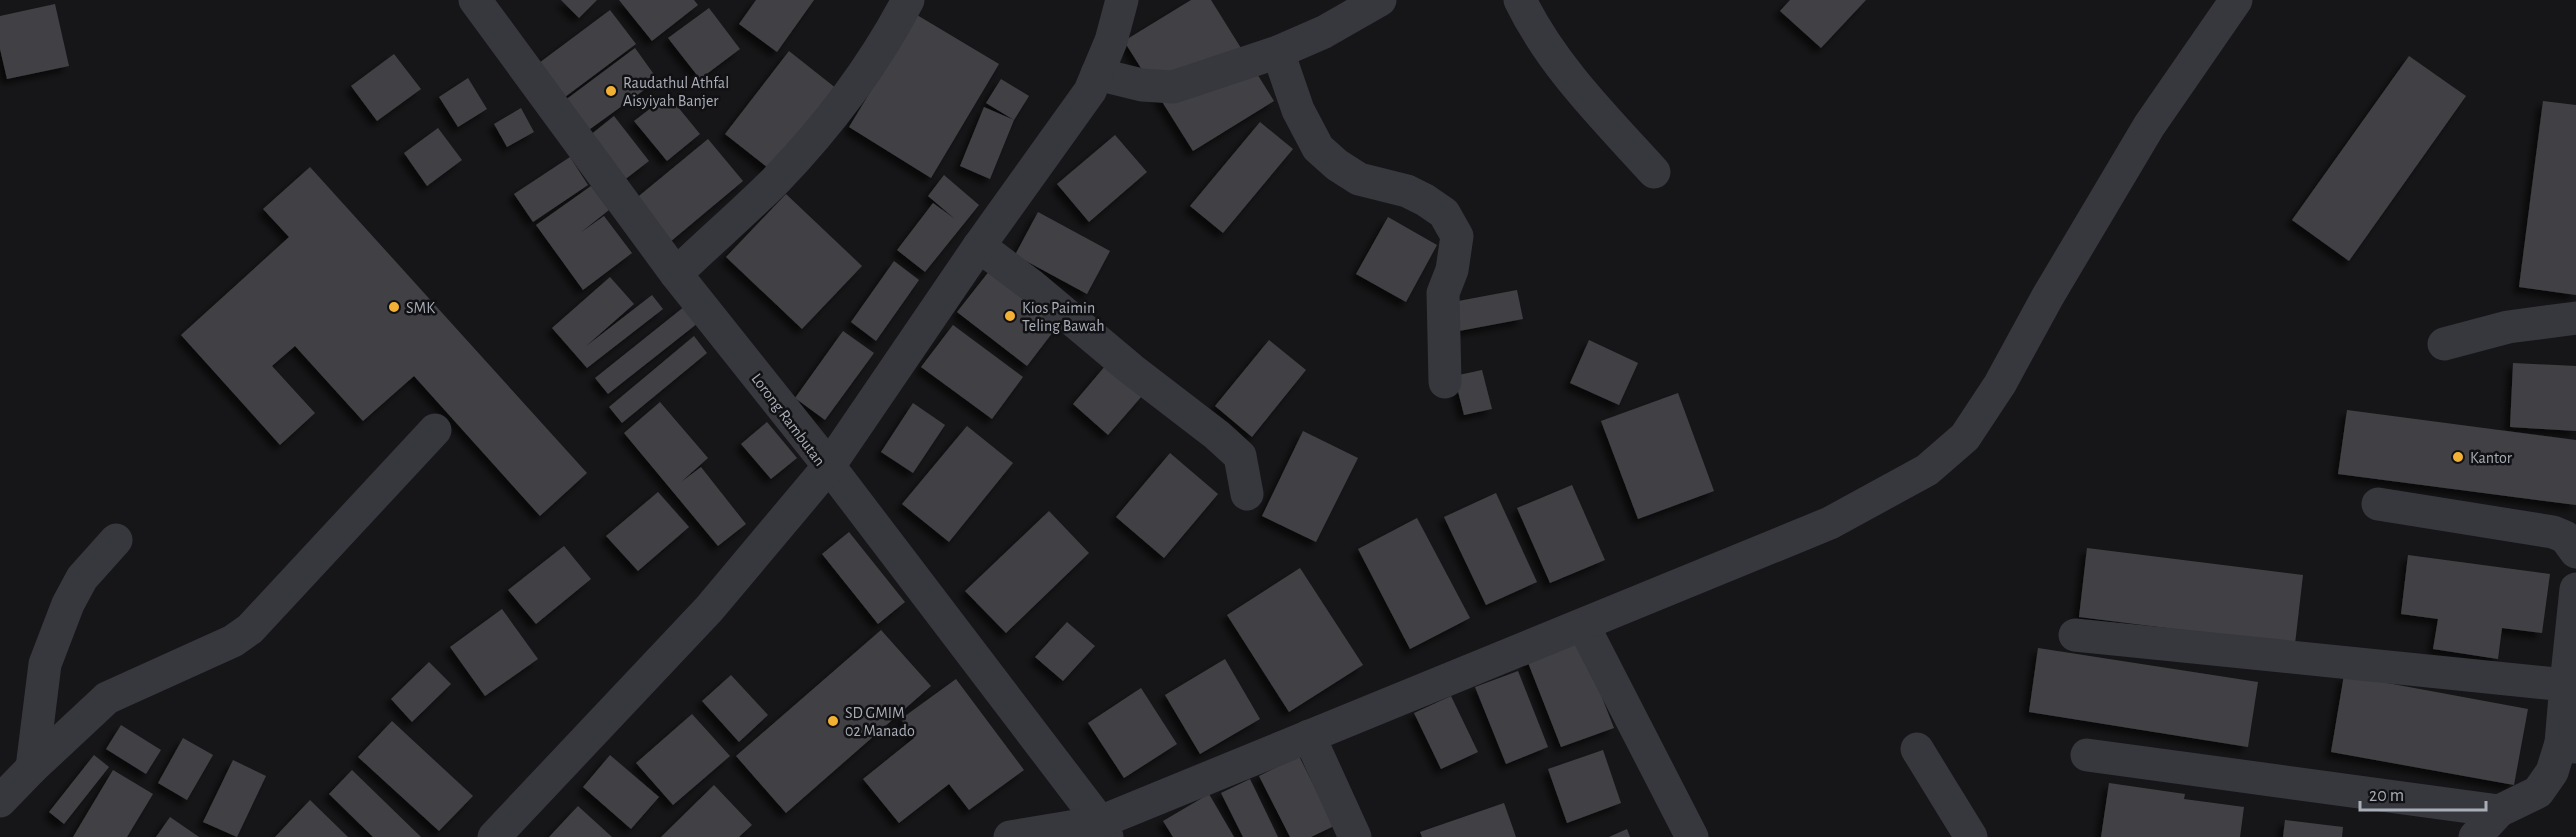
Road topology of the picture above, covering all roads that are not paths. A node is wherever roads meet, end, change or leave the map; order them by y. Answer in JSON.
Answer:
{"nodes":[{"id":1,"x":475,"y":0,"type":"edge"},
{"id":2,"x":908,"y":0,"type":"edge"},
{"id":3,"x":1122,"y":0,"type":"edge"},
{"id":4,"x":1380,"y":0,"type":"edge"},
{"id":5,"x":1520,"y":0,"type":"edge"},
{"id":6,"x":2236,"y":0,"type":"edge"},
{"id":7,"x":1278,"y":52,"type":"junction"},
{"id":8,"x":1097,"y":74,"type":"junction"},
{"id":9,"x":1654,"y":172,"type":"dead end"},
{"id":10,"x":980,"y":246,"type":"junction"},
{"id":11,"x":676,"y":274,"type":"junction"},
{"id":12,"x":2576,"y":318,"type":"edge"},
{"id":13,"x":2444,"y":344,"type":"dead end"},
{"id":14,"x":1445,"y":382,"type":"dead end"},
{"id":15,"x":435,"y":430,"type":"dead end"},
{"id":16,"x":829,"y":466,"type":"junction"},
{"id":17,"x":1247,"y":494,"type":"dead end"},
{"id":18,"x":2378,"y":504,"type":"dead end"},
{"id":19,"x":116,"y":540,"type":"dead end"},
{"id":20,"x":2576,"y":552,"type":"edge"},
{"id":21,"x":2576,"y":590,"type":"edge"},
{"id":22,"x":1583,"y":626,"type":"junction"},
{"id":23,"x":2075,"y":635,"type":"dead end"},
{"id":24,"x":2566,"y":685,"type":"junction"},
{"id":25,"x":1309,"y":736,"type":"junction"},
{"id":26,"x":2569,"y":745,"type":"edge"},
{"id":27,"x":1917,"y":749,"type":"dead end"},
{"id":28,"x":2087,"y":755,"type":"dead end"},
{"id":29,"x":32,"y":768,"type":"junction"},
{"id":30,"x":0,"y":801,"type":"edge"},
{"id":31,"x":2499,"y":811,"type":"junction"},
{"id":32,"x":1104,"y":829,"type":"edge"},
{"id":33,"x":494,"y":837,"type":"edge"},
{"id":34,"x":1010,"y":837,"type":"edge"},
{"id":35,"x":1355,"y":837,"type":"edge"},
{"id":36,"x":1692,"y":837,"type":"edge"},
{"id":37,"x":1971,"y":837,"type":"edge"},
{"id":38,"x":2475,"y":837,"type":"edge"}],
"edges":[{"from":1,"to":11,"type":"street","name":"Lorong Rambutan"},
{"from":2,"to":11,"type":"street"},
{"from":3,"to":8,"type":"street"},
{"from":4,"to":7,"type":"street"},
{"from":5,"to":9,"type":"street"},
{"from":6,"to":22,"type":"street"},
{"from":7,"to":8,"type":"street"},
{"from":7,"to":14,"type":"street"},
{"from":8,"to":10,"type":"street"},
{"from":10,"to":16,"type":"street"},
{"from":10,"to":17,"type":"street"},
{"from":11,"to":16,"type":"street","name":"Lorong Rambutan"},
{"from":12,"to":13,"type":"street"},
{"from":15,"to":29,"type":"street"},
{"from":16,"to":32,"type":"street"},
{"from":16,"to":33,"type":"street","name":"Lorong Rambutan"},
{"from":18,"to":20,"type":"street"},
{"from":19,"to":29,"type":"street"},
{"from":21,"to":24,"type":"street"},
{"from":22,"to":25,"type":"street"},
{"from":22,"to":36,"type":"street"},
{"from":23,"to":24,"type":"street"},
{"from":24,"to":26,"type":"street"},
{"from":25,"to":32,"type":"street"},
{"from":25,"to":35,"type":"street"},
{"from":26,"to":31,"type":"street"},
{"from":27,"to":37,"type":"street"},
{"from":28,"to":31,"type":"street"},
{"from":29,"to":30,"type":"street"},
{"from":31,"to":38,"type":"street"},
{"from":32,"to":34,"type":"street"}]}
